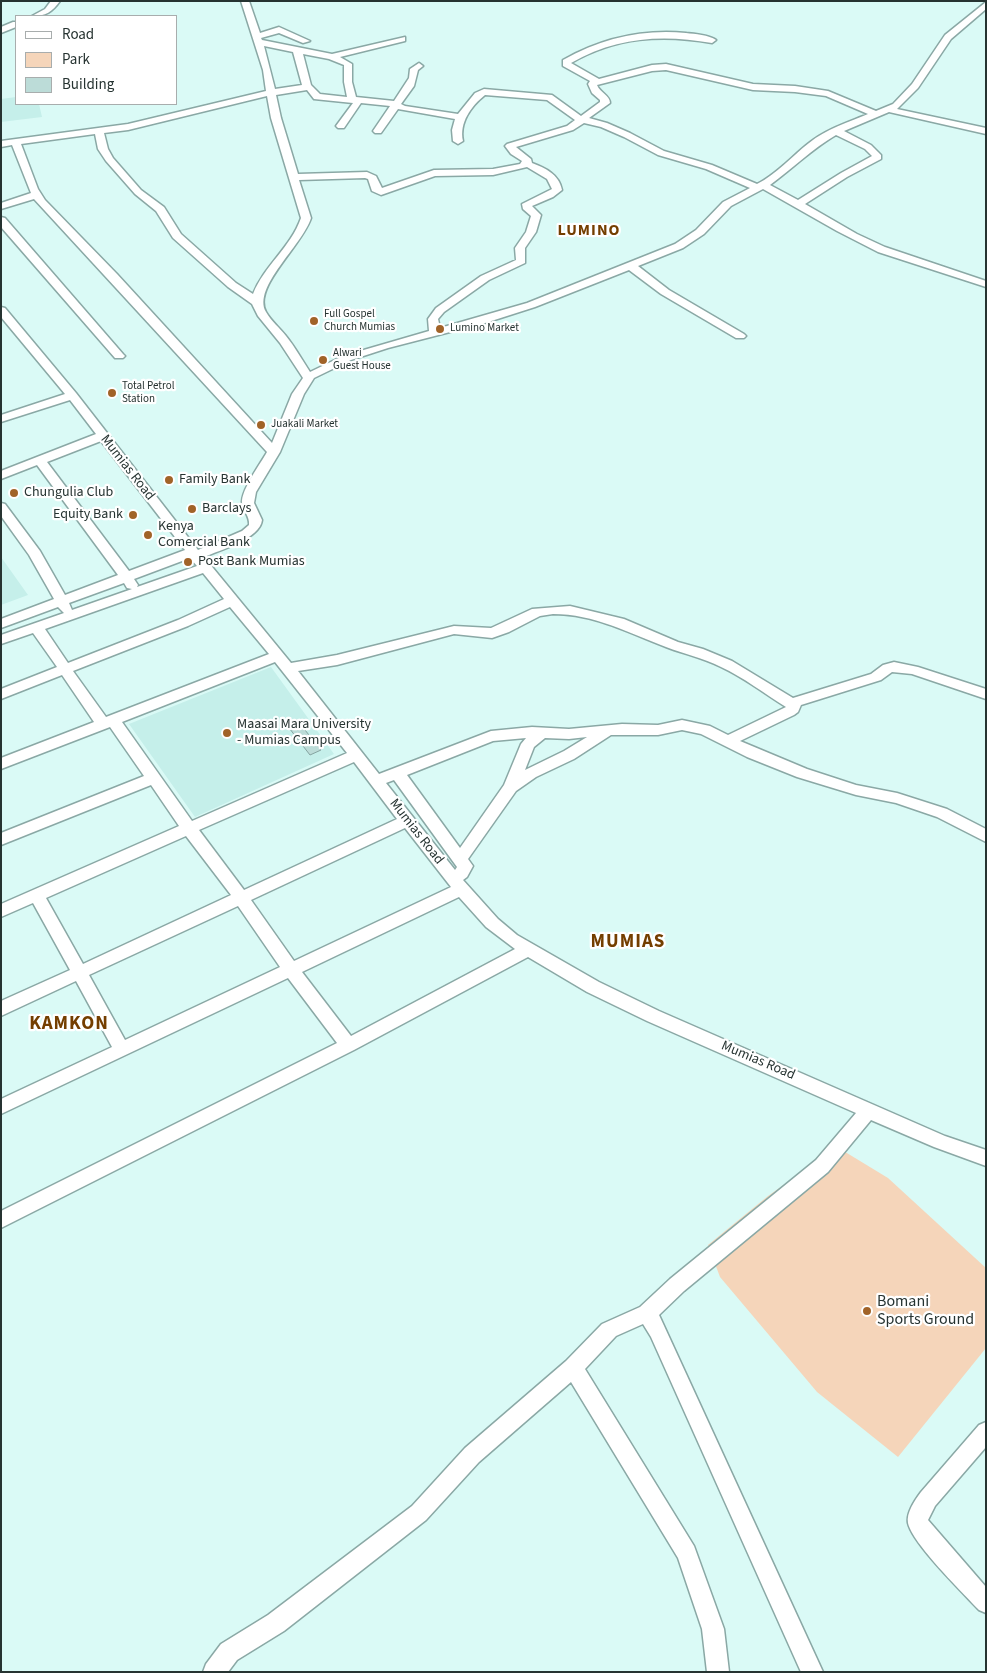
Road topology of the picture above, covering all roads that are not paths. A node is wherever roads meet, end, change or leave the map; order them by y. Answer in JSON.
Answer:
{"nodes":[{"id":1,"x":56,"y":1,"type":"edge"},
{"id":2,"x":245,"y":1,"type":"edge"},
{"id":3,"x":986,"y":4,"type":"edge"},
{"id":4,"x":38,"y":15,"type":"edge"},
{"id":5,"x":15,"y":24,"type":"edge"},
{"id":6,"x":1,"y":30,"type":"edge"},
{"id":7,"x":402,"y":39,"type":"dead end"},
{"id":8,"x":258,"y":40,"type":"junction"},
{"id":9,"x":712,"y":40,"type":"dead end"},
{"id":10,"x":306,"y":41,"type":"dead end"},
{"id":11,"x":297,"y":50,"type":"junction"},
{"id":12,"x":332,"y":57,"type":"junction"},
{"id":13,"x":419,"y":66,"type":"dead end"},
{"id":14,"x":594,"y":83,"type":"junction"},
{"id":15,"x":307,"y":87,"type":"junction"},
{"id":16,"x":270,"y":93,"type":"junction"},
{"id":17,"x":355,"y":100,"type":"junction"},
{"id":18,"x":396,"y":105,"type":"junction"},
{"id":19,"x":890,"y":110,"type":"junction"},
{"id":20,"x":878,"y":115,"type":"junction"},
{"id":21,"x":460,"y":117,"type":"junction"},
{"id":22,"x":581,"y":119,"type":"junction"},
{"id":23,"x":342,"y":126,"type":"dead end"},
{"id":24,"x":99,"y":131,"type":"junction"},
{"id":25,"x":378,"y":131,"type":"dead end"},
{"id":26,"x":836,"y":131,"type":"junction"},
{"id":27,"x":986,"y":131,"type":"edge"},
{"id":28,"x":458,"y":141,"type":"dead end"},
{"id":29,"x":16,"y":142,"type":"junction"},
{"id":30,"x":1,"y":144,"type":"edge"},
{"id":31,"x":527,"y":164,"type":"junction"},
{"id":32,"x":293,"y":177,"type":"junction"},
{"id":33,"x":760,"y":187,"type":"junction"},
{"id":34,"x":36,"y":196,"type":"junction"},
{"id":35,"x":798,"y":204,"type":"junction"},
{"id":36,"x":1,"y":206,"type":"edge"},
{"id":37,"x":1,"y":220,"type":"edge"},
{"id":38,"x":630,"y":265,"type":"junction"},
{"id":39,"x":986,"y":284,"type":"edge"},
{"id":40,"x":257,"y":302,"type":"junction"},
{"id":41,"x":1,"y":310,"type":"edge"},
{"id":42,"x":435,"y":334,"type":"junction"},
{"id":43,"x":740,"y":336,"type":"dead end"},
{"id":44,"x":119,"y":356,"type":"dead end"},
{"id":45,"x":308,"y":378,"type":"junction"},
{"id":46,"x":72,"y":396,"type":"junction"},
{"id":47,"x":1,"y":419,"type":"edge"},
{"id":48,"x":103,"y":436,"type":"junction"},
{"id":49,"x":274,"y":452,"type":"junction"},
{"id":50,"x":39,"y":460,"type":"junction"},
{"id":51,"x":1,"y":475,"type":"edge"},
{"id":52,"x":3,"y":513,"type":"edge"},
{"id":53,"x":198,"y":559,"type":"junction"},
{"id":54,"x":128,"y":578,"type":"junction"},
{"id":55,"x":137,"y":592,"type":"junction"},
{"id":56,"x":62,"y":600,"type":"junction"},
{"id":57,"x":232,"y":601,"type":"junction"},
{"id":58,"x":69,"y":616,"type":"junction"},
{"id":59,"x":1,"y":624,"type":"edge"},
{"id":60,"x":36,"y":627,"type":"junction"},
{"id":61,"x":1,"y":640,"type":"edge"},
{"id":62,"x":277,"y":656,"type":"junction"},
{"id":63,"x":288,"y":668,"type":"junction"},
{"id":64,"x":65,"y":669,"type":"junction"},
{"id":65,"x":1,"y":694,"type":"edge"},
{"id":66,"x":986,"y":694,"type":"edge"},
{"id":67,"x":792,"y":703,"type":"junction"},
{"id":68,"x":108,"y":722,"type":"junction"},
{"id":69,"x":611,"y":730,"type":"junction"},
{"id":70,"x":542,"y":732,"type":"junction"},
{"id":71,"x":728,"y":741,"type":"junction"},
{"id":72,"x":356,"y":756,"type":"junction"},
{"id":73,"x":1,"y":764,"type":"edge"},
{"id":74,"x":398,"y":774,"type":"junction"},
{"id":75,"x":153,"y":778,"type":"junction"},
{"id":76,"x":377,"y":781,"type":"junction"},
{"id":77,"x":511,"y":786,"type":"junction"},
{"id":78,"x":406,"y":821,"type":"junction"},
{"id":79,"x":190,"y":830,"type":"junction"},
{"id":80,"x":986,"y":836,"type":"edge"},
{"id":81,"x":1,"y":839,"type":"edge"},
{"id":82,"x":461,"y":858,"type":"junction"},
{"id":83,"x":457,"y":884,"type":"junction"},
{"id":84,"x":37,"y":896,"type":"junction"},
{"id":85,"x":241,"y":899,"type":"junction"},
{"id":86,"x":1,"y":911,"type":"edge"},
{"id":87,"x":529,"y":949,"type":"junction"},
{"id":88,"x":291,"y":970,"type":"junction"},
{"id":89,"x":78,"y":973,"type":"junction"},
{"id":90,"x":1,"y":1009,"type":"edge"},
{"id":91,"x":348,"y":1046,"type":"junction"},
{"id":92,"x":122,"y":1050,"type":"junction"},
{"id":93,"x":1,"y":1108,"type":"edge"},
{"id":94,"x":868,"y":1110,"type":"junction"},
{"id":95,"x":986,"y":1158,"type":"edge"},
{"id":96,"x":1,"y":1220,"type":"edge"},
{"id":97,"x":647,"y":1313,"type":"junction"},
{"id":98,"x":574,"y":1368,"type":"junction"},
{"id":99,"x":986,"y":1432,"type":"edge"},
{"id":100,"x":986,"y":1603,"type":"edge"},
{"id":101,"x":214,"y":1672,"type":"edge"},
{"id":102,"x":718,"y":1672,"type":"edge"},
{"id":103,"x":812,"y":1672,"type":"edge"}],
"edges":[{"from":1,"to":4,"type":"street"},
{"from":2,"to":8,"type":"street"},
{"from":3,"to":19,"type":"street"},
{"from":5,"to":6,"type":"street"},
{"from":7,"to":12,"type":"street"},
{"from":8,"to":10,"type":"street"},
{"from":8,"to":11,"type":"street"},
{"from":8,"to":16,"type":"street"},
{"from":9,"to":14,"type":"street"},
{"from":11,"to":12,"type":"street"},
{"from":11,"to":15,"type":"street"},
{"from":12,"to":17,"type":"street"},
{"from":13,"to":18,"type":"street"},
{"from":14,"to":20,"type":"street"},
{"from":14,"to":22,"type":"street"},
{"from":15,"to":16,"type":"street"},
{"from":15,"to":17,"type":"street"},
{"from":16,"to":24,"type":"street"},
{"from":16,"to":32,"type":"street"},
{"from":17,"to":18,"type":"street"},
{"from":17,"to":23,"type":"street"},
{"from":18,"to":21,"type":"street"},
{"from":18,"to":25,"type":"street"},
{"from":19,"to":20,"type":"street"},
{"from":19,"to":27,"type":"street"},
{"from":20,"to":26,"type":"street"},
{"from":21,"to":22,"type":"street"},
{"from":21,"to":28,"type":"street"},
{"from":22,"to":31,"type":"street"},
{"from":22,"to":33,"type":"street"},
{"from":24,"to":29,"type":"street"},
{"from":24,"to":40,"type":"street"},
{"from":26,"to":33,"type":"street"},
{"from":26,"to":35,"type":"street"},
{"from":29,"to":30,"type":"street"},
{"from":29,"to":34,"type":"street"},
{"from":31,"to":32,"type":"street"},
{"from":31,"to":42,"type":"street"},
{"from":32,"to":40,"type":"street"},
{"from":33,"to":35,"type":"street"},
{"from":33,"to":38,"type":"street"},
{"from":34,"to":36,"type":"street"},
{"from":34,"to":49,"type":"street"},
{"from":35,"to":39,"type":"street"},
{"from":37,"to":44,"type":"street"},
{"from":38,"to":42,"type":"street"},
{"from":38,"to":43,"type":"street"},
{"from":40,"to":45,"type":"street"},
{"from":41,"to":46,"type":"street","name":"Mumias Road"},
{"from":42,"to":45,"type":"street"},
{"from":45,"to":49,"type":"street"},
{"from":46,"to":47,"type":"street"},
{"from":46,"to":48,"type":"street","name":"Mumias Road"},
{"from":48,"to":50,"type":"street"},
{"from":48,"to":53,"type":"street","name":"Mumias Road"},
{"from":49,"to":53,"type":"street"},
{"from":50,"to":51,"type":"street"},
{"from":50,"to":54,"type":"street"},
{"from":52,"to":56,"type":"street"},
{"from":53,"to":54,"type":"street"},
{"from":53,"to":55,"type":"street"},
{"from":53,"to":57,"type":"street","name":"Mumias Road"},
{"from":54,"to":55,"type":"street"},
{"from":54,"to":56,"type":"street"},
{"from":55,"to":58,"type":"street"},
{"from":56,"to":58,"type":"street"},
{"from":56,"to":59,"type":"street"},
{"from":57,"to":62,"type":"street","name":"Mumias Road"},
{"from":57,"to":64,"type":"street"},
{"from":58,"to":60,"type":"street"},
{"from":60,"to":61,"type":"street"},
{"from":60,"to":64,"type":"street"},
{"from":62,"to":63,"type":"street","name":"Mumias Road"},
{"from":62,"to":68,"type":"street"},
{"from":63,"to":67,"type":"street"},
{"from":63,"to":72,"type":"street","name":"Mumias Road"},
{"from":64,"to":65,"type":"street"},
{"from":64,"to":68,"type":"street"},
{"from":66,"to":67,"type":"street"},
{"from":67,"to":71,"type":"street"},
{"from":68,"to":73,"type":"street"},
{"from":68,"to":75,"type":"street"},
{"from":69,"to":70,"type":"street"},
{"from":69,"to":71,"type":"street"},
{"from":69,"to":77,"type":"street"},
{"from":70,"to":74,"type":"street"},
{"from":70,"to":77,"type":"street"},
{"from":71,"to":80,"type":"street"},
{"from":72,"to":76,"type":"street","name":"Mumias Road"},
{"from":72,"to":79,"type":"street"},
{"from":74,"to":76,"type":"street"},
{"from":74,"to":82,"type":"street"},
{"from":75,"to":79,"type":"street"},
{"from":75,"to":81,"type":"street"},
{"from":76,"to":78,"type":"street","name":"Mumias Road"},
{"from":77,"to":82,"type":"street"},
{"from":78,"to":83,"type":"street","name":"Mumias Road"},
{"from":78,"to":85,"type":"street"},
{"from":79,"to":84,"type":"street"},
{"from":79,"to":85,"type":"street"},
{"from":82,"to":83,"type":"street"},
{"from":83,"to":87,"type":"street","name":"Mumias Road"},
{"from":83,"to":88,"type":"street"},
{"from":84,"to":86,"type":"street"},
{"from":84,"to":89,"type":"street"},
{"from":85,"to":88,"type":"street"},
{"from":85,"to":89,"type":"street"},
{"from":87,"to":91,"type":"street"},
{"from":87,"to":94,"type":"street","name":"Mumias Road"},
{"from":88,"to":91,"type":"street"},
{"from":88,"to":92,"type":"street"},
{"from":89,"to":90,"type":"street"},
{"from":89,"to":92,"type":"street"},
{"from":91,"to":96,"type":"street"},
{"from":92,"to":93,"type":"street"},
{"from":94,"to":95,"type":"street","name":"Mumias Road"},
{"from":94,"to":97,"type":"street"},
{"from":97,"to":98,"type":"street"},
{"from":97,"to":103,"type":"street"},
{"from":98,"to":101,"type":"street"},
{"from":98,"to":102,"type":"street"},
{"from":99,"to":100,"type":"street"}]}
